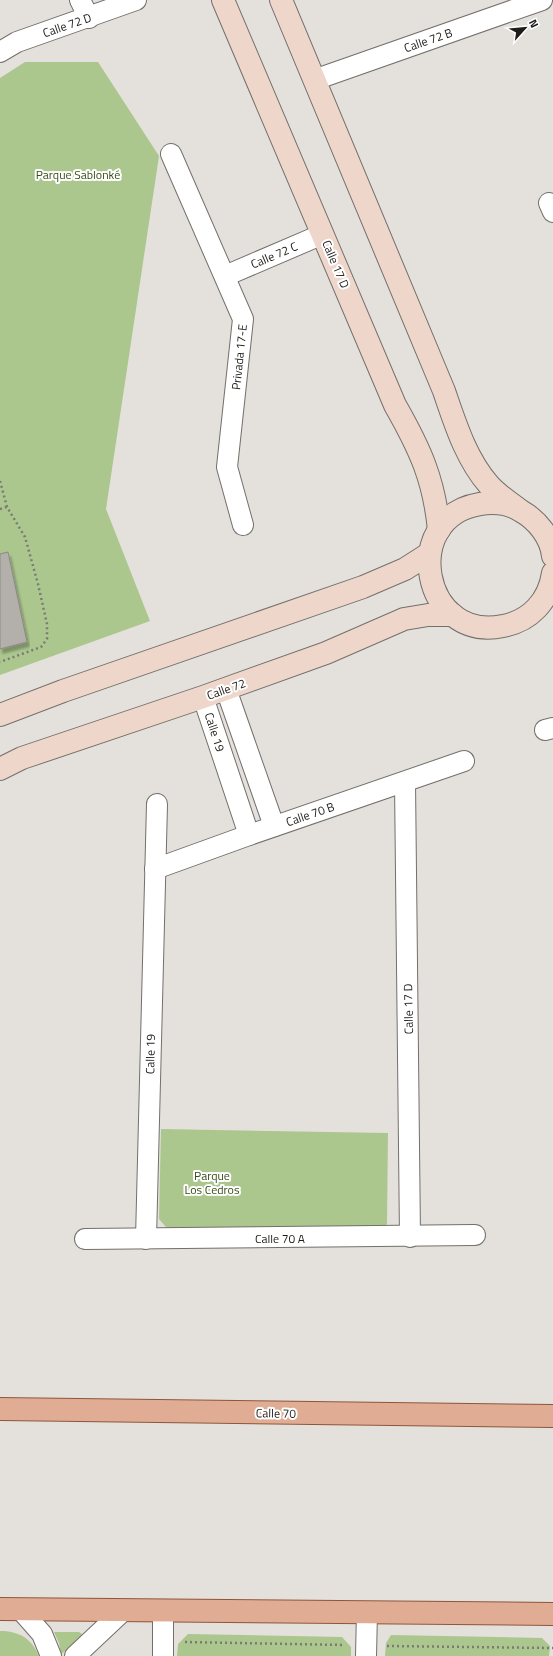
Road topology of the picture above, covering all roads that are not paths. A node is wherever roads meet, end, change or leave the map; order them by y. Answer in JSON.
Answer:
{"nodes":[{"id":1,"x":80,"y":0,"type":"edge"},
{"id":2,"x":136,"y":0,"type":"edge"},
{"id":3,"x":223,"y":0,"type":"edge"},
{"id":4,"x":280,"y":0,"type":"edge"},
{"id":5,"x":542,"y":0,"type":"edge"},
{"id":6,"x":88,"y":18,"type":"junction"},
{"id":7,"x":0,"y":52,"type":"edge"},
{"id":8,"x":314,"y":80,"type":"junction"},
{"id":9,"x":171,"y":154,"type":"dead end"},
{"id":10,"x":323,"y":234,"type":"junction"},
{"id":11,"x":225,"y":276,"type":"junction"},
{"id":12,"x":523,"y":512,"type":"junction"},
{"id":13,"x":553,"y":519,"type":"edge"},
{"id":14,"x":243,"y":525,"type":"dead end"},
{"id":15,"x":439,"y":530,"type":"junction"},
{"id":16,"x":430,"y":553,"type":"junction"},
{"id":17,"x":553,"y":556,"type":"edge"},
{"id":18,"x":553,"y":579,"type":"edge"},
{"id":19,"x":453,"y":615,"type":"junction"},
{"id":20,"x":226,"y":689,"type":"junction"},
{"id":21,"x":203,"y":697,"type":"junction"},
{"id":22,"x":0,"y":715,"type":"edge"},
{"id":23,"x":464,"y":761,"type":"dead end"},
{"id":24,"x":0,"y":769,"type":"edge"},
{"id":25,"x":405,"y":782,"type":"junction"},
{"id":26,"x":157,"y":804,"type":"dead end"},
{"id":27,"x":274,"y":826,"type":"junction"},
{"id":28,"x":249,"y":835,"type":"junction"},
{"id":29,"x":155,"y":869,"type":"junction"},
{"id":30,"x":475,"y":1236,"type":"dead end"},
{"id":31,"x":410,"y":1237,"type":"junction"},
{"id":32,"x":85,"y":1239,"type":"dead end"},
{"id":33,"x":146,"y":1239,"type":"junction"},
{"id":34,"x":0,"y":1409,"type":"edge"},
{"id":35,"x":553,"y":1416,"type":"edge"},
{"id":36,"x":10,"y":1609,"type":"edge"},
{"id":37,"x":124,"y":1610,"type":"junction"},
{"id":38,"x":163,"y":1610,"type":"junction"},
{"id":39,"x":366,"y":1612,"type":"junction"},
{"id":40,"x":553,"y":1614,"type":"edge"},
{"id":41,"x":51,"y":1656,"type":"edge"},
{"id":42,"x":75,"y":1656,"type":"edge"},
{"id":43,"x":163,"y":1656,"type":"edge"},
{"id":44,"x":366,"y":1656,"type":"edge"}],
"edges":[{"from":1,"to":6,"type":"street"},
{"from":2,"to":6,"type":"street","name":"Calle 72 D"},
{"from":3,"to":10,"type":"main road","name":"Calle 17 D"},
{"from":4,"to":8,"type":"main road"},
{"from":5,"to":8,"type":"street","name":"Calle 72 B"},
{"from":6,"to":7,"type":"street","name":"Calle 72 D"},
{"from":8,"to":12,"type":"main road"},
{"from":9,"to":11,"type":"street","name":"Privada 17-E"},
{"from":10,"to":11,"type":"street","name":"Calle 72 C"},
{"from":10,"to":15,"type":"main road","name":"Calle 17 D"},
{"from":11,"to":14,"type":"street","name":"Privada 17-E"},
{"from":12,"to":13,"type":"main road"},
{"from":12,"to":15,"type":"main road"},
{"from":12,"to":17,"type":"main road"},
{"from":15,"to":16,"type":"main road"},
{"from":16,"to":19,"type":"main road"},
{"from":16,"to":22,"type":"main road"},
{"from":18,"to":19,"type":"main road"},
{"from":19,"to":20,"type":"main road","name":"Calle 72"},
{"from":20,"to":21,"type":"main road","name":"Calle 72"},
{"from":20,"to":27,"type":"street"},
{"from":21,"to":24,"type":"main road","name":"Calle 72"},
{"from":21,"to":28,"type":"street","name":"Calle 19"},
{"from":23,"to":25,"type":"street","name":"Calle 70 B"},
{"from":25,"to":27,"type":"street","name":"Calle 70 B"},
{"from":25,"to":31,"type":"street","name":"Calle 17 D"},
{"from":26,"to":29,"type":"street","name":"Calle 19"},
{"from":27,"to":28,"type":"street","name":"Calle 70 B"},
{"from":28,"to":29,"type":"street","name":"Calle 70 B"},
{"from":29,"to":33,"type":"street","name":"Calle 19"},
{"from":30,"to":31,"type":"street","name":"Calle 70 A"},
{"from":31,"to":33,"type":"street","name":"Calle 70 A"},
{"from":32,"to":33,"type":"street","name":"Calle 70 A"},
{"from":34,"to":35,"type":"main road","name":"Calle 70"},
{"from":36,"to":37,"type":"main road"},
{"from":36,"to":41,"type":"street"},
{"from":37,"to":38,"type":"main road"},
{"from":37,"to":42,"type":"street"},
{"from":38,"to":39,"type":"main road"},
{"from":38,"to":43,"type":"street"},
{"from":39,"to":40,"type":"main road"},
{"from":39,"to":44,"type":"street"}]}
